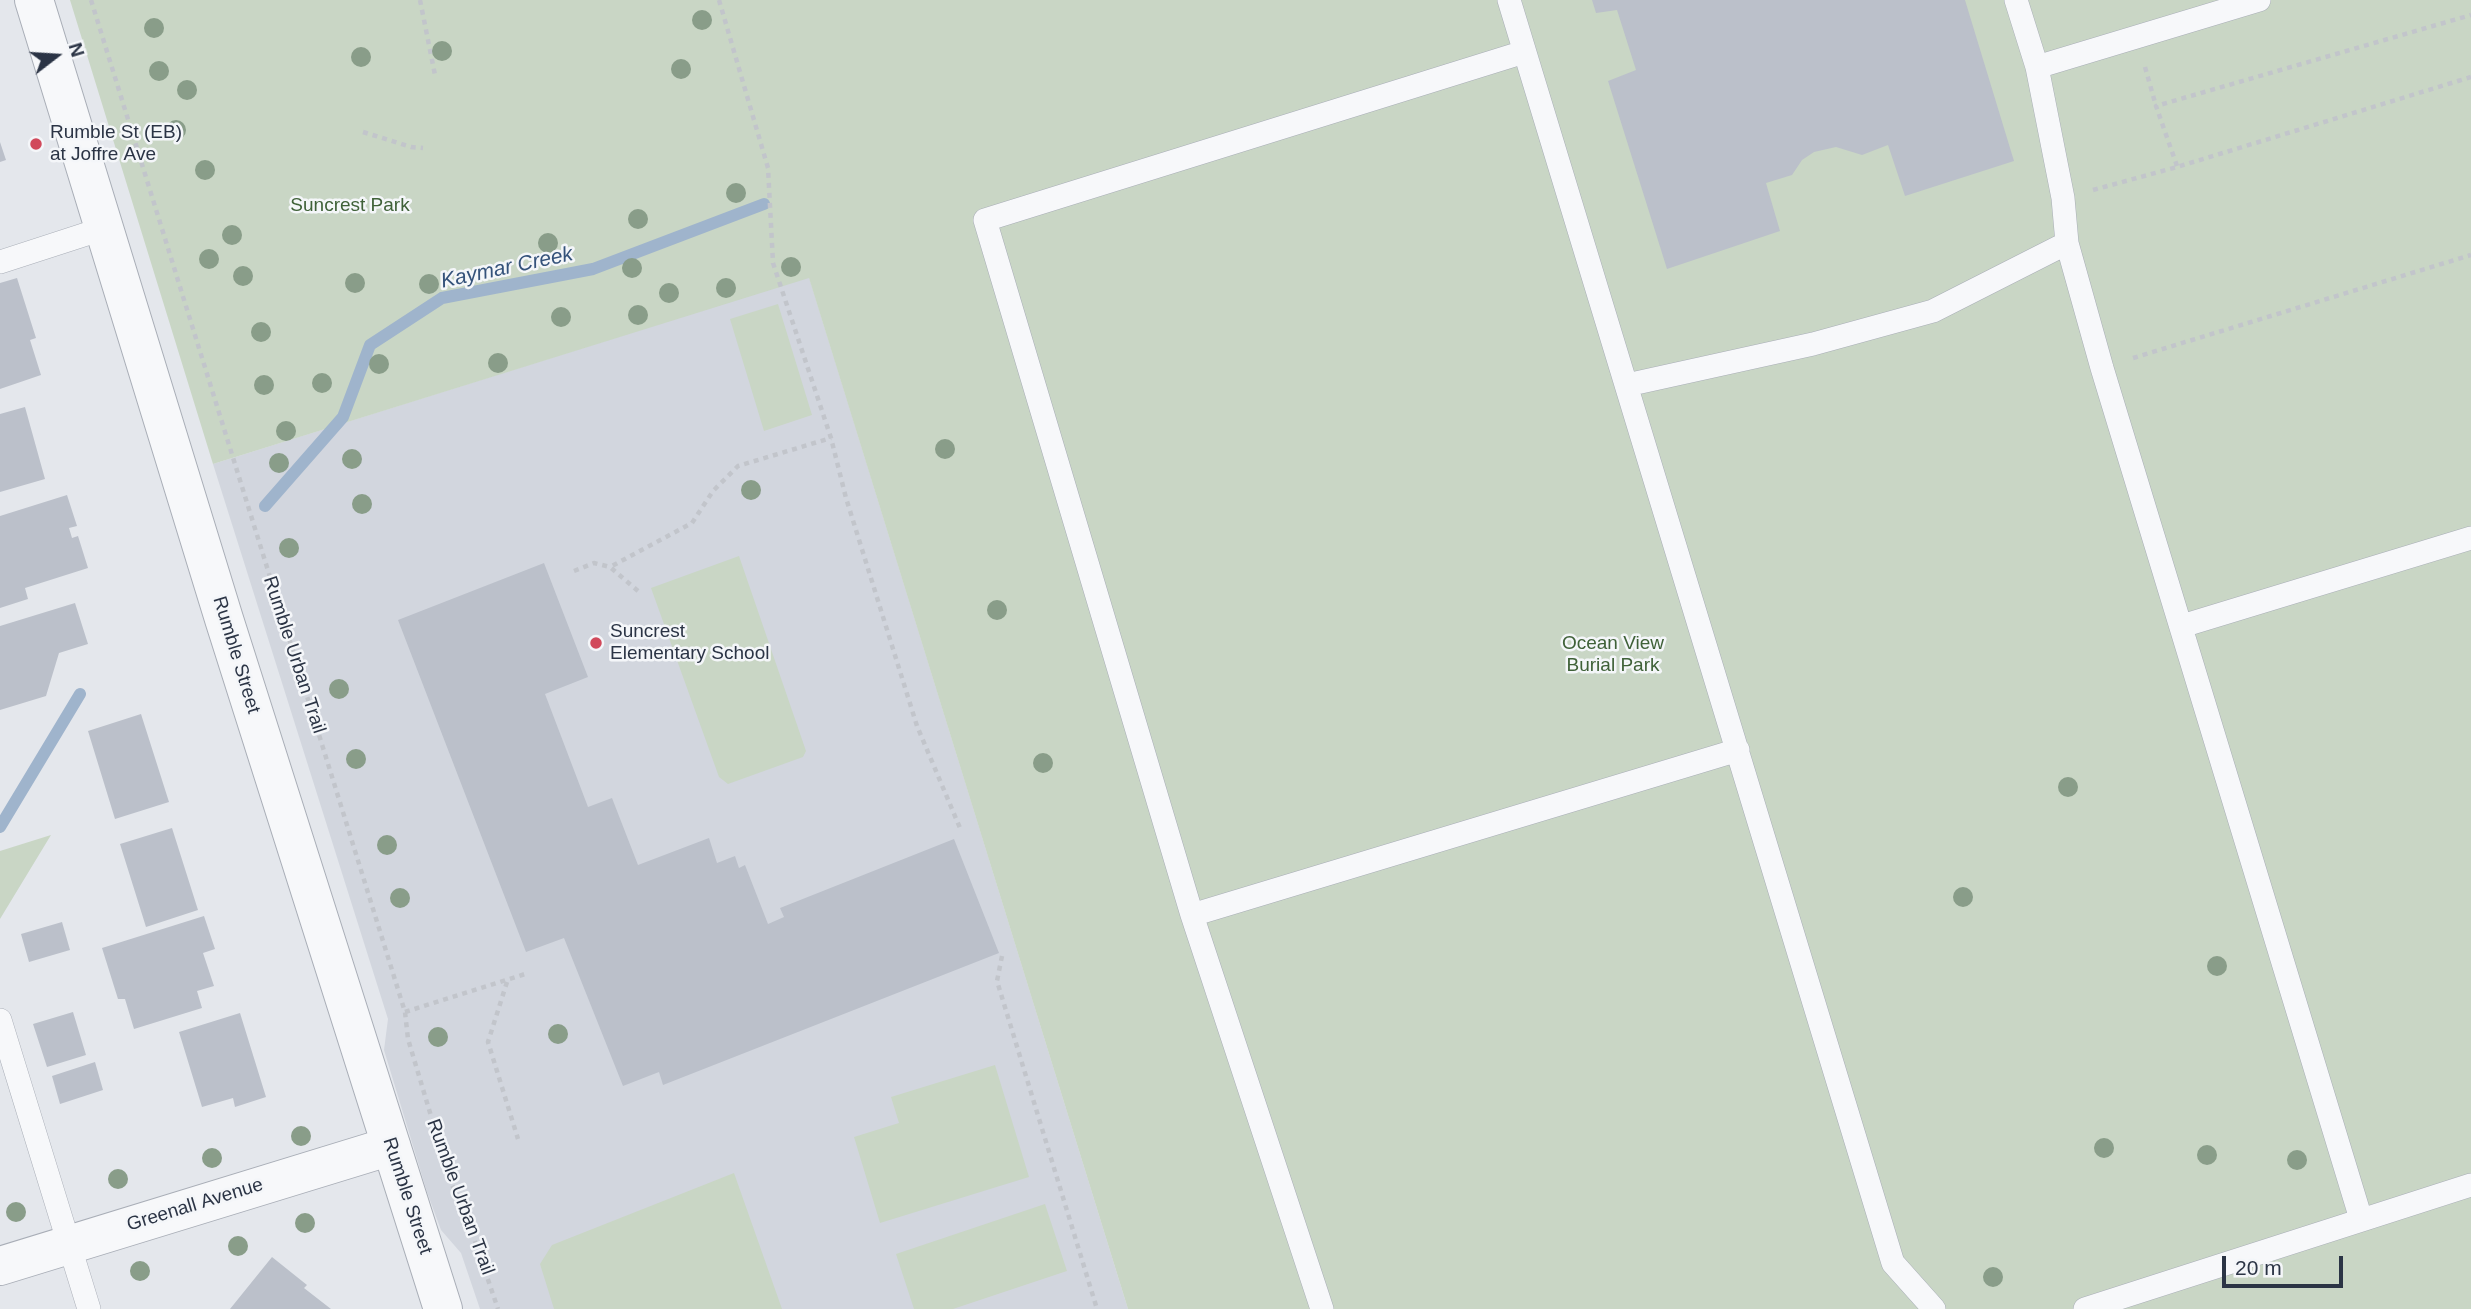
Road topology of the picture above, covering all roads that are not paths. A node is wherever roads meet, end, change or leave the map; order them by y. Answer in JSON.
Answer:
{"nodes":[{"id":1,"x":34,"y":0,"type":"edge"},
{"id":2,"x":1509,"y":0,"type":"edge"},
{"id":3,"x":2016,"y":0,"type":"edge"},
{"id":4,"x":2259,"y":0,"type":"edge"},
{"id":5,"x":1524,"y":52,"type":"junction"},
{"id":6,"x":2037,"y":67,"type":"junction"},
{"id":7,"x":106,"y":228,"type":"junction"},
{"id":8,"x":2067,"y":243,"type":"junction"},
{"id":9,"x":0,"y":262,"type":"edge"},
{"id":10,"x":1628,"y":385,"type":"junction"},
{"id":11,"x":2471,"y":538,"type":"edge"},
{"id":12,"x":2182,"y":625,"type":"junction"},
{"id":13,"x":1738,"y":750,"type":"junction"},
{"id":14,"x":1192,"y":915,"type":"junction"},
{"id":15,"x":0,"y":1020,"type":"edge"},
{"id":16,"x":391,"y":1146,"type":"junction"},
{"id":17,"x":2471,"y":1185,"type":"edge"},
{"id":18,"x":2361,"y":1220,"type":"junction"},
{"id":19,"x":69,"y":1244,"type":"junction"},
{"id":20,"x":0,"y":1266,"type":"edge"},
{"id":21,"x":89,"y":1309,"type":"edge"},
{"id":22,"x":443,"y":1309,"type":"edge"},
{"id":23,"x":1322,"y":1309,"type":"edge"},
{"id":24,"x":1934,"y":1309,"type":"edge"},
{"id":25,"x":2085,"y":1309,"type":"edge"}],
"edges":[{"from":1,"to":7,"type":"street","name":"Rumble Street"},
{"from":2,"to":5,"type":"lane"},
{"from":3,"to":6,"type":"lane"},
{"from":4,"to":6,"type":"lane"},
{"from":5,"to":10,"type":"lane"},
{"from":5,"to":14,"type":"lane"},
{"from":6,"to":8,"type":"lane"},
{"from":7,"to":9,"type":"lane"},
{"from":7,"to":16,"type":"street","name":"Rumble Street"},
{"from":8,"to":10,"type":"lane"},
{"from":8,"to":12,"type":"lane"},
{"from":10,"to":13,"type":"lane"},
{"from":11,"to":12,"type":"lane"},
{"from":12,"to":18,"type":"lane"},
{"from":13,"to":14,"type":"lane"},
{"from":13,"to":24,"type":"lane"},
{"from":14,"to":23,"type":"lane"},
{"from":15,"to":19,"type":"lane"},
{"from":16,"to":19,"type":"street","name":"Greenall Avenue"},
{"from":16,"to":22,"type":"street","name":"Rumble Street"},
{"from":17,"to":18,"type":"lane"},
{"from":18,"to":25,"type":"lane"},
{"from":19,"to":20,"type":"street","name":"Greenall Avenue"},
{"from":19,"to":21,"type":"lane"}]}
